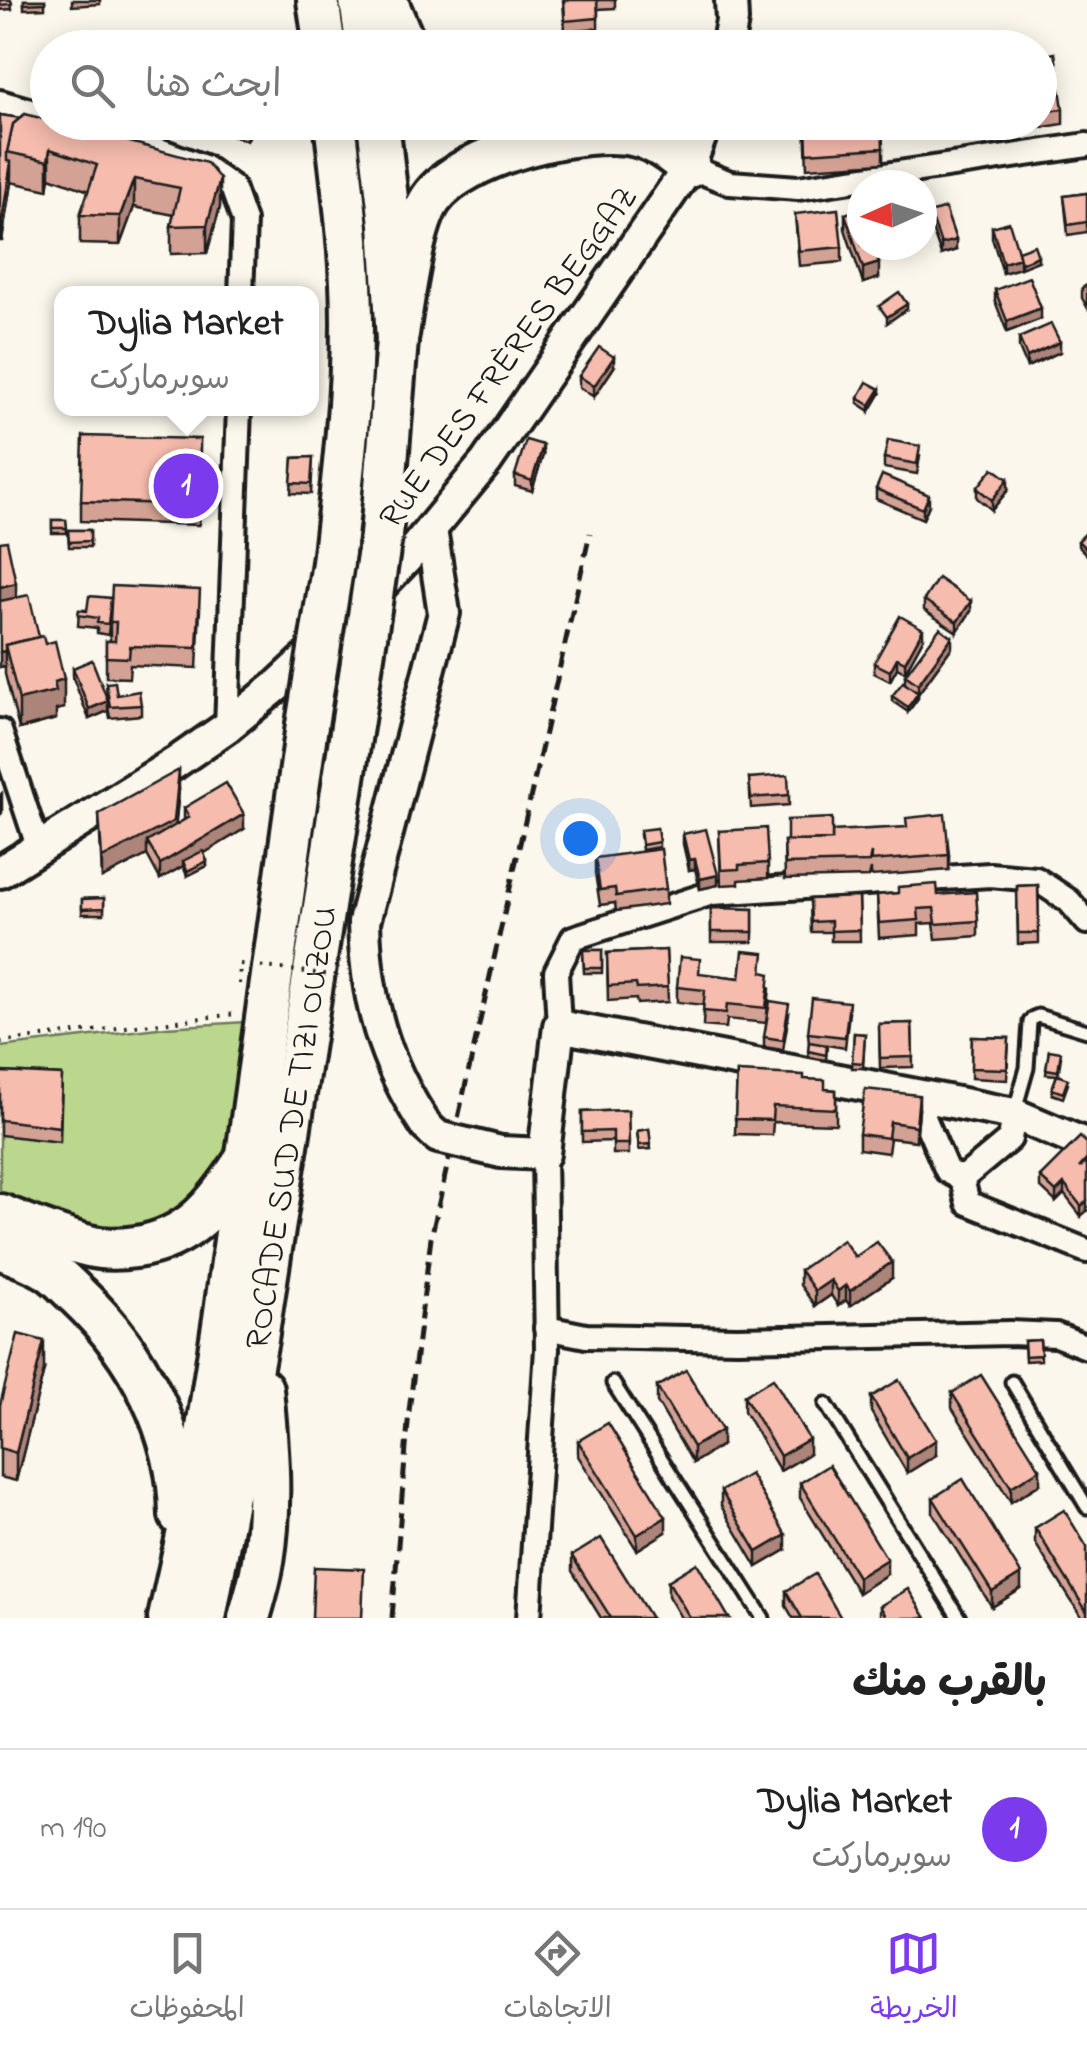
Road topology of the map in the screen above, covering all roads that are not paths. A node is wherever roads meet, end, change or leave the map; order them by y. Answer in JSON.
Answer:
{"nodes":[{"id":1,"x":318,"y":0,"type":"edge"},
{"id":2,"x":360,"y":0,"type":"edge"},
{"id":3,"x":386,"y":0,"type":"edge"},
{"id":4,"x":730,"y":0,"type":"edge"},
{"id":5,"x":322,"y":30,"type":"edge"},
{"id":6,"x":364,"y":30,"type":"edge"},
{"id":7,"x":399,"y":30,"type":"edge"},
{"id":8,"x":730,"y":30,"type":"edge"},
{"id":9,"x":0,"y":102,"type":"edge"},
{"id":10,"x":30,"y":111,"type":"edge"},
{"id":11,"x":128,"y":140,"type":"edge"},
{"id":12,"x":337,"y":140,"type":"edge"},
{"id":13,"x":380,"y":140,"type":"edge"},
{"id":14,"x":544,"y":140,"type":"edge"},
{"id":15,"x":645,"y":140,"type":"edge"},
{"id":16,"x":699,"y":140,"type":"edge"},
{"id":17,"x":1087,"y":145,"type":"edge"},
{"id":18,"x":689,"y":167,"type":"junction"},
{"id":19,"x":242,"y":286,"type":"edge"},
{"id":20,"x":396,"y":340,"type":"junction"},
{"id":21,"x":239,"y":416,"type":"edge"},
{"id":22,"x":430,"y":530,"type":"junction"},
{"id":23,"x":226,"y":727,"type":"junction"},
{"id":24,"x":0,"y":731,"type":"edge"},
{"id":25,"x":39,"y":849,"type":"junction"},
{"id":26,"x":0,"y":872,"type":"edge"},
{"id":27,"x":1087,"y":922,"type":"edge"},
{"id":28,"x":560,"y":1026,"type":"junction"},
{"id":29,"x":1087,"y":1030,"type":"edge"},
{"id":30,"x":920,"y":1096,"type":"junction"},
{"id":31,"x":1014,"y":1114,"type":"junction"},
{"id":32,"x":1087,"y":1145,"type":"edge"},
{"id":33,"x":544,"y":1154,"type":"junction"},
{"id":34,"x":246,"y":1159,"type":"junction"},
{"id":35,"x":962,"y":1179,"type":"junction"},
{"id":36,"x":0,"y":1215,"type":"edge"},
{"id":37,"x":0,"y":1248,"type":"edge"},
{"id":38,"x":1087,"y":1251,"type":"edge"},
{"id":39,"x":546,"y":1328,"type":"junction"},
{"id":40,"x":256,"y":1339,"type":"junction"},
{"id":41,"x":1087,"y":1347,"type":"edge"},
{"id":42,"x":613,"y":1382,"type":"dead end"},
{"id":43,"x":1012,"y":1382,"type":"dead end"},
{"id":44,"x":826,"y":1404,"type":"dead end"},
{"id":45,"x":1087,"y":1507,"type":"edge"},
{"id":46,"x":181,"y":1567,"type":"junction"},
{"id":47,"x":169,"y":1618,"type":"edge"},
{"id":48,"x":204,"y":1618,"type":"edge"},
{"id":49,"x":249,"y":1618,"type":"edge"},
{"id":50,"x":530,"y":1618,"type":"edge"},
{"id":51,"x":763,"y":1618,"type":"edge"},
{"id":52,"x":959,"y":1618,"type":"edge"}],
"edges":[{"from":1,"to":5,"type":"highway"},
{"from":2,"to":6,"type":"highway"},
{"from":3,"to":7,"type":"highway"},
{"from":4,"to":8,"type":"street"},
{"from":9,"to":10,"type":"street"},
{"from":11,"to":19,"type":"street"},
{"from":12,"to":34,"type":"highway","name":"ROCADE SUD DE TIZI OUZOU","bridge":true},
{"from":13,"to":20,"type":"highway"},
{"from":14,"to":20,"type":"highway"},
{"from":15,"to":18,"type":"highway"},
{"from":16,"to":18,"type":"street","name":"RUE DES FRÈRES BEGGAZ"},
{"from":17,"to":18,"type":"street"},
{"from":18,"to":22,"type":"street","name":"RUE DES FRÈRES BEGGAZ"},
{"from":20,"to":40,"type":"highway","name":"ROCADE SUD DE TIZI OUZOU","bridge":true},
{"from":21,"to":23,"type":"street"},
{"from":22,"to":23,"type":"street","name":"RUE DES FRÈRES BEGGAZ"},
{"from":22,"to":33,"type":"street","bridge":true},
{"from":23,"to":25,"type":"street","name":"RUE DES FRÈRES BEGGAZ"},
{"from":24,"to":25,"type":"street"},
{"from":25,"to":26,"type":"street","name":"RUE DES FRÈRES BEGGAZ"},
{"from":27,"to":28,"type":"street"},
{"from":28,"to":30,"type":"street"},
{"from":28,"to":33,"type":"street"},
{"from":29,"to":31,"type":"lane"},
{"from":30,"to":31,"type":"street"},
{"from":30,"to":35,"type":"street"},
{"from":31,"to":32,"type":"street"},
{"from":31,"to":35,"type":"street"},
{"from":33,"to":39,"type":"street"},
{"from":34,"to":36,"type":"highway"},
{"from":34,"to":46,"type":"highway","name":"ROCADE SUD DE TIZI OUZOU"},
{"from":35,"to":38,"type":"street"},
{"from":37,"to":46,"type":"highway"},
{"from":39,"to":41,"type":"street"},
{"from":39,"to":50,"type":"street"},
{"from":40,"to":48,"type":"highway","name":"ROCADE SUD DE TIZI OUZOU"},
{"from":40,"to":49,"type":"highway"},
{"from":42,"to":51,"type":"lane"},
{"from":43,"to":45,"type":"lane"},
{"from":44,"to":52,"type":"lane"},
{"from":46,"to":47,"type":"highway","name":"ROCADE SUD DE TIZI OUZOU"}]}
